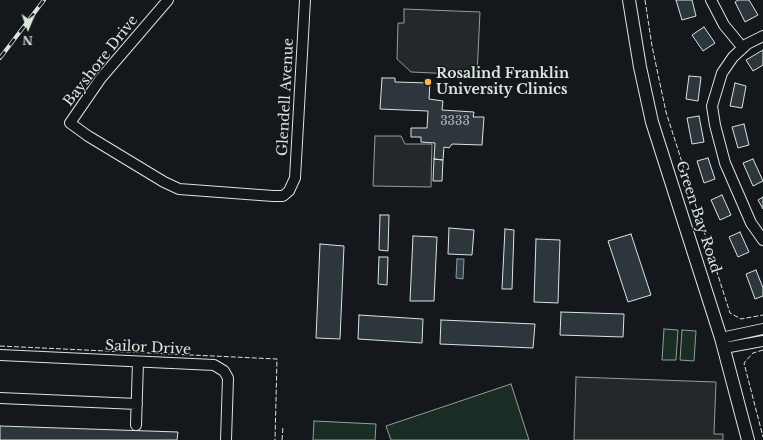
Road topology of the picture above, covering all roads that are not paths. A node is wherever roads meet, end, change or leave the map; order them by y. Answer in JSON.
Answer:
{"nodes":[{"id":1,"x":168,"y":0,"type":"edge"},
{"id":2,"x":305,"y":0,"type":"edge"},
{"id":3,"x":629,"y":0,"type":"edge"},
{"id":4,"x":710,"y":0,"type":"edge"},
{"id":5,"x":763,"y":36,"type":"edge"},
{"id":6,"x":743,"y":48,"type":"junction"},
{"id":7,"x":287,"y":193,"type":"joint"},
{"id":8,"x":763,"y":240,"type":"edge"},
{"id":9,"x":763,"y":329,"type":"edge"},
{"id":10,"x":763,"y":341,"type":"edge"},
{"id":11,"x":723,"y":343,"type":"junction"},
{"id":12,"x":0,"y":355,"type":"edge"},
{"id":13,"x":138,"y":362,"type":"junction"},
{"id":14,"x":0,"y":398,"type":"edge"},
{"id":15,"x":137,"y":404,"type":"junction"},
{"id":16,"x":136,"y":425,"type":"dead end"},
{"id":17,"x":226,"y":440,"type":"edge"},
{"id":18,"x":748,"y":440,"type":"edge"}],
"edges":[{"from":1,"to":7,"type":"street","name":"Bayshore Drive"},
{"from":2,"to":7,"type":"street","name":"Glendell Avenue"},
{"from":3,"to":11,"type":"main road","name":"Green Bay Road"},
{"from":4,"to":6,"type":"street"},
{"from":5,"to":6,"type":"street"},
{"from":6,"to":8,"type":"street"},
{"from":9,"to":11,"type":"street"},
{"from":10,"to":11,"type":"street"},
{"from":11,"to":18,"type":"main road","name":"Green Bay Road"},
{"from":12,"to":13,"type":"street","name":"Sailor Drive"},
{"from":13,"to":15,"type":"street"},
{"from":13,"to":17,"type":"street","name":"Sailor Drive"},
{"from":14,"to":15,"type":"street"},
{"from":15,"to":16,"type":"street"}]}
